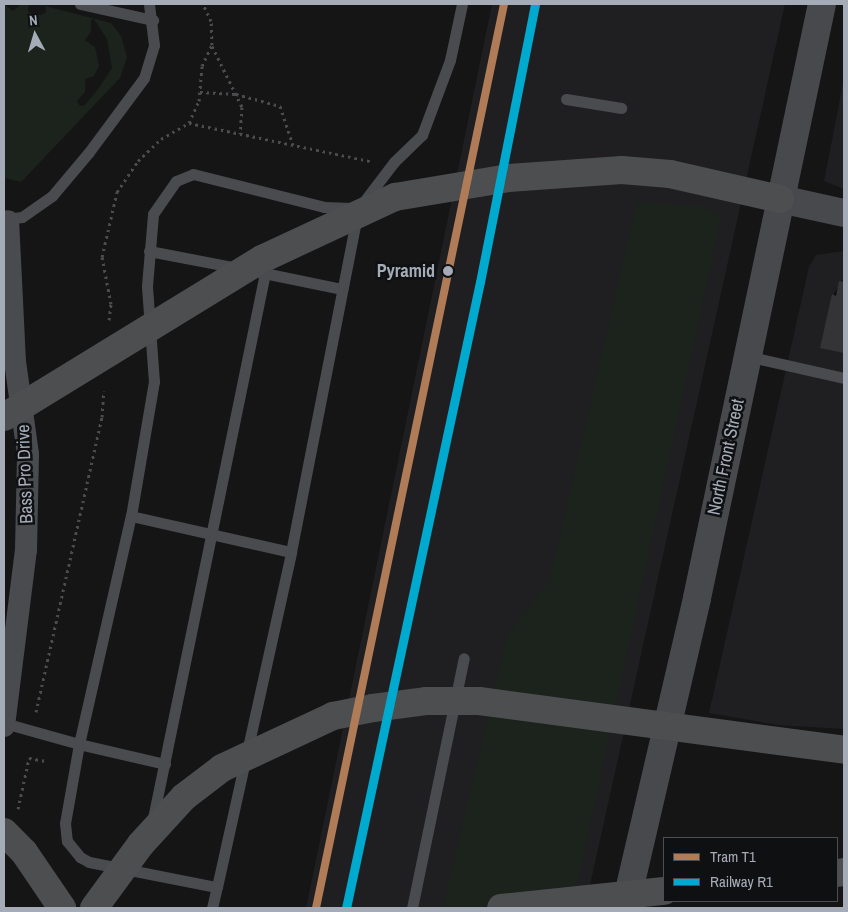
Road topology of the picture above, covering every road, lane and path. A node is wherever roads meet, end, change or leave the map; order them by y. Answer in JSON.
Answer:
{"nodes":[{"id":1,"x":80,"y":4,"type":"edge"},
{"id":2,"x":149,"y":4,"type":"edge"},
{"id":3,"x":203,"y":4,"type":"edge"},
{"id":4,"x":462,"y":4,"type":"edge"},
{"id":5,"x":822,"y":4,"type":"edge"},
{"id":6,"x":153,"y":20,"type":"junction"},
{"id":7,"x":212,"y":45,"type":"junction"},
{"id":8,"x":200,"y":92,"type":"junction"},
{"id":9,"x":236,"y":94,"type":"junction"},
{"id":10,"x":566,"y":99,"type":"dead end"},
{"id":11,"x":621,"y":108,"type":"dead end"},
{"id":12,"x":189,"y":124,"type":"dead end"},
{"id":13,"x":240,"y":134,"type":"dead end"},
{"id":14,"x":294,"y":145,"type":"dead end"},
{"id":15,"x":780,"y":199,"type":"junction"},
{"id":16,"x":358,"y":208,"type":"junction"},
{"id":17,"x":844,"y":213,"type":"edge"},
{"id":18,"x":6,"y":220,"type":"edge"},
{"id":19,"x":149,"y":251,"type":"junction"},
{"id":20,"x":265,"y":274,"type":"junction"},
{"id":21,"x":342,"y":289,"type":"junction"},
{"id":22,"x":748,"y":356,"type":"junction"},
{"id":23,"x":844,"y":378,"type":"edge"},
{"id":24,"x":4,"y":417,"type":"edge"},
{"id":25,"x":131,"y":516,"type":"junction"},
{"id":26,"x":212,"y":534,"type":"junction"},
{"id":27,"x":291,"y":552,"type":"junction"},
{"id":28,"x":464,"y":658,"type":"dead end"},
{"id":29,"x":4,"y":724,"type":"edge"},
{"id":30,"x":78,"y":744,"type":"junction"},
{"id":31,"x":844,"y":750,"type":"edge"},
{"id":32,"x":165,"y":764,"type":"junction"},
{"id":33,"x":4,"y":832,"type":"edge"},
{"id":34,"x":141,"y":872,"type":"junction"},
{"id":35,"x":217,"y":887,"type":"junction"},
{"id":36,"x":663,"y":891,"type":"edge"},
{"id":37,"x":62,"y":908,"type":"edge"},
{"id":38,"x":94,"y":908,"type":"edge"},
{"id":39,"x":212,"y":908,"type":"edge"},
{"id":40,"x":412,"y":908,"type":"edge"},
{"id":41,"x":501,"y":908,"type":"edge"},
{"id":42,"x":625,"y":908,"type":"edge"}],
"edges":[{"from":1,"to":6,"type":"lane"},
{"from":2,"to":6,"type":"lane","name":"Bass Pro Drive"},
{"from":3,"to":7,"type":"path"},
{"from":4,"to":16,"type":"lane"},
{"from":5,"to":15,"type":"street","name":"North Front Street"},
{"from":6,"to":18,"type":"lane","name":"Bass Pro Drive"},
{"from":7,"to":8,"type":"path"},
{"from":7,"to":9,"type":"path"},
{"from":8,"to":9,"type":"path"},
{"from":8,"to":12,"type":"path"},
{"from":9,"to":13,"type":"path"},
{"from":9,"to":14,"type":"path"},
{"from":10,"to":11,"type":"lane"},
{"from":15,"to":17,"type":"street"},
{"from":15,"to":22,"type":"street","name":"North Front Street"},
{"from":15,"to":24,"type":"highway"},
{"from":16,"to":19,"type":"lane"},
{"from":16,"to":21,"type":"lane"},
{"from":18,"to":29,"type":"street","name":"Bass Pro Drive"},
{"from":19,"to":20,"type":"lane"},
{"from":19,"to":25,"type":"lane"},
{"from":20,"to":21,"type":"lane"},
{"from":20,"to":26,"type":"lane"},
{"from":21,"to":27,"type":"lane"},
{"from":22,"to":23,"type":"lane"},
{"from":22,"to":42,"type":"street","name":"North Front Street"},
{"from":25,"to":26,"type":"lane"},
{"from":25,"to":30,"type":"lane"},
{"from":26,"to":27,"type":"lane"},
{"from":26,"to":32,"type":"lane"},
{"from":27,"to":35,"type":"lane"},
{"from":28,"to":40,"type":"lane"},
{"from":29,"to":30,"type":"lane"},
{"from":30,"to":32,"type":"lane"},
{"from":30,"to":34,"type":"lane"},
{"from":31,"to":38,"type":"highway"},
{"from":32,"to":34,"type":"lane"},
{"from":33,"to":37,"type":"highway"},
{"from":34,"to":35,"type":"lane"},
{"from":35,"to":39,"type":"lane"},
{"from":36,"to":41,"type":"highway"}]}
